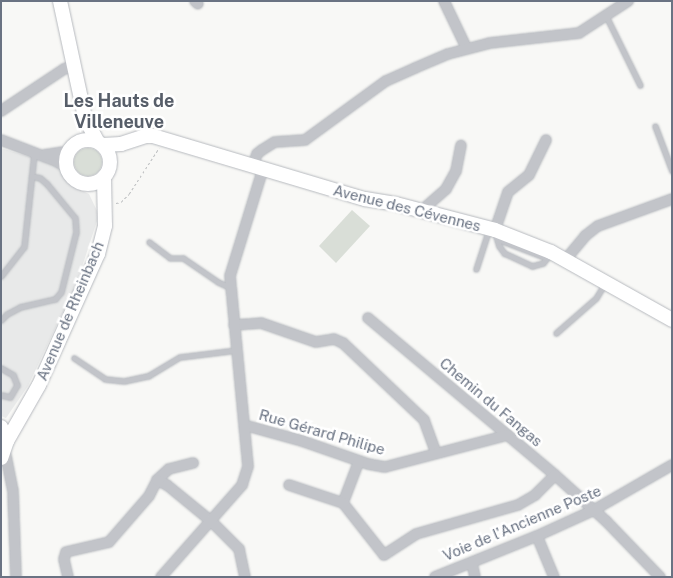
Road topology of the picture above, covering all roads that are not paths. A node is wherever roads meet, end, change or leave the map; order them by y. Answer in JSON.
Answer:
{"nodes":[{"id":1,"x":60,"y":1,"type":"edge"},
{"id":2,"x":444,"y":1,"type":"edge"},
{"id":3,"x":628,"y":1,"type":"edge"},
{"id":4,"x":606,"y":16,"type":"junction"},
{"id":5,"x":468,"y":49,"type":"junction"},
{"id":6,"x":74,"y":66,"type":"junction"},
{"id":7,"x":640,"y":85,"type":"dead end"},
{"id":8,"x":1,"y":111,"type":"edge"},
{"id":9,"x":85,"y":118,"type":"junction"},
{"id":10,"x":655,"y":126,"type":"dead end"},
{"id":11,"x":1,"y":140,"type":"edge"},
{"id":12,"x":546,"y":140,"type":"dead end"},
{"id":13,"x":130,"y":142,"type":"junction"},
{"id":14,"x":100,"y":143,"type":"junction"},
{"id":15,"x":461,"y":145,"type":"dead end"},
{"id":16,"x":72,"y":147,"type":"junction"},
{"id":17,"x":38,"y":154,"type":"junction"},
{"id":18,"x":258,"y":167,"type":"junction"},
{"id":19,"x":67,"y":168,"type":"junction"},
{"id":20,"x":672,"y":171,"type":"edge"},
{"id":21,"x":107,"y":172,"type":"junction"},
{"id":22,"x":32,"y":176,"type":"junction"},
{"id":23,"x":86,"y":184,"type":"junction"},
{"id":24,"x":672,"y":199,"type":"edge"},
{"id":25,"x":104,"y":205,"type":"junction"},
{"id":26,"x":422,"y":211,"type":"junction"},
{"id":27,"x":493,"y":233,"type":"junction"},
{"id":28,"x":149,"y":242,"type":"dead end"},
{"id":29,"x":549,"y":255,"type":"junction"},
{"id":30,"x":566,"y":259,"type":"junction"},
{"id":31,"x":476,"y":269,"type":"dead end"},
{"id":32,"x":1,"y":276,"type":"edge"},
{"id":33,"x":606,"y":283,"type":"junction"},
{"id":34,"x":231,"y":288,"type":"junction"},
{"id":35,"x":368,"y":318,"type":"dead end"},
{"id":36,"x":1,"y":320,"type":"edge"},
{"id":37,"x":672,"y":320,"type":"edge"},
{"id":38,"x":234,"y":325,"type":"junction"},
{"id":39,"x":556,"y":332,"type":"dead end"},
{"id":40,"x":237,"y":350,"type":"junction"},
{"id":41,"x":74,"y":358,"type":"dead end"},
{"id":42,"x":1,"y":368,"type":"edge"},
{"id":43,"x":1,"y":395,"type":"edge"},
{"id":44,"x":22,"y":413,"type":"junction"},
{"id":45,"x":1,"y":425,"type":"edge"},
{"id":46,"x":244,"y":425,"type":"junction"},
{"id":47,"x":508,"y":435,"type":"junction"},
{"id":48,"x":5,"y":450,"type":"edge"},
{"id":49,"x":436,"y":453,"type":"junction"},
{"id":50,"x":359,"y":461,"type":"junction"},
{"id":51,"x":194,"y":463,"type":"dead end"},
{"id":52,"x":672,"y":465,"type":"edge"},
{"id":53,"x":1,"y":472,"type":"edge"},
{"id":54,"x":555,"y":475,"type":"junction"},
{"id":55,"x":9,"y":480,"type":"junction"},
{"id":56,"x":157,"y":480,"type":"junction"},
{"id":57,"x":289,"y":485,"type":"dead end"},
{"id":58,"x":343,"y":503,"type":"junction"},
{"id":59,"x":594,"y":510,"type":"junction"},
{"id":60,"x":211,"y":521,"type":"junction"},
{"id":61,"x":537,"y":536,"type":"junction"},
{"id":62,"x":472,"y":563,"type":"junction"},
{"id":63,"x":16,"y":577,"type":"edge"},
{"id":64,"x":68,"y":577,"type":"edge"},
{"id":65,"x":161,"y":577,"type":"edge"},
{"id":66,"x":245,"y":577,"type":"edge"},
{"id":67,"x":435,"y":577,"type":"edge"},
{"id":68,"x":475,"y":577,"type":"edge"},
{"id":69,"x":554,"y":577,"type":"edge"},
{"id":70,"x":660,"y":577,"type":"edge"}],
"edges":[{"from":1,"to":6,"type":"street"},
{"from":2,"to":5,"type":"street"},
{"from":3,"to":4,"type":"street"},
{"from":4,"to":5,"type":"street"},
{"from":4,"to":7,"type":"lane"},
{"from":5,"to":18,"type":"street"},
{"from":6,"to":8,"type":"street"},
{"from":6,"to":9,"type":"street"},
{"from":9,"to":14,"type":"street"},
{"from":9,"to":16,"type":"street"},
{"from":10,"to":20,"type":"lane"},
{"from":11,"to":17,"type":"street"},
{"from":12,"to":27,"type":"street"},
{"from":13,"to":14,"type":"street","name":"Avenue des Cévennes"},
{"from":13,"to":18,"type":"street","name":"Avenue des Cévennes"},
{"from":13,"to":21,"type":"street"},
{"from":14,"to":16,"type":"street"},
{"from":14,"to":21,"type":"street"},
{"from":15,"to":26,"type":"street"},
{"from":16,"to":17,"type":"street"},
{"from":16,"to":19,"type":"street"},
{"from":17,"to":19,"type":"street"},
{"from":17,"to":22,"type":"lane"},
{"from":18,"to":26,"type":"street","name":"Avenue des Cévennes"},
{"from":18,"to":34,"type":"street"},
{"from":19,"to":23,"type":"street"},
{"from":21,"to":23,"type":"street"},
{"from":21,"to":25,"type":"street","name":"Avenue de Rheinbach"},
{"from":22,"to":32,"type":"lane"},
{"from":22,"to":36,"type":"lane"},
{"from":23,"to":25,"type":"street"},
{"from":24,"to":30,"type":"street"},
{"from":25,"to":44,"type":"street","name":"Avenue de Rheinbach"},
{"from":26,"to":27,"type":"street","name":"Avenue des Cévennes"},
{"from":27,"to":29,"type":"street","name":"Avenue des Cévennes"},
{"from":27,"to":29,"type":"lane"},
{"from":27,"to":31,"type":"lane"},
{"from":28,"to":34,"type":"lane"},
{"from":29,"to":30,"type":"street","name":"Avenue des Cévennes"},
{"from":30,"to":33,"type":"street","name":"Avenue des Cévennes"},
{"from":33,"to":37,"type":"street","name":"Avenue des Cévennes"},
{"from":33,"to":39,"type":"lane"},
{"from":34,"to":38,"type":"street"},
{"from":35,"to":47,"type":"street","name":"Chemin du Fangas"},
{"from":38,"to":40,"type":"street"},
{"from":38,"to":49,"type":"street"},
{"from":40,"to":41,"type":"lane"},
{"from":40,"to":46,"type":"street"},
{"from":42,"to":43,"type":"lane"},
{"from":44,"to":45,"type":"street"},
{"from":44,"to":48,"type":"street","name":"Avenue de Rheinbach"},
{"from":45,"to":48,"type":"street"},
{"from":46,"to":50,"type":"street","name":"Rue Gérard Philipe"},
{"from":46,"to":60,"type":"street"},
{"from":47,"to":49,"type":"street","name":"Rue Gérard Philipe"},
{"from":47,"to":54,"type":"street","name":"Chemin du Fangas"},
{"from":48,"to":55,"type":"street"},
{"from":49,"to":50,"type":"street","name":"Rue Gérard Philipe"},
{"from":50,"to":58,"type":"street"},
{"from":51,"to":56,"type":"street"},
{"from":52,"to":59,"type":"street","name":"Voie de l'Ancienne Poste"},
{"from":53,"to":55,"type":"street"},
{"from":54,"to":58,"type":"street"},
{"from":54,"to":59,"type":"street","name":"Chemin du Fangas"},
{"from":55,"to":63,"type":"street"},
{"from":56,"to":60,"type":"street"},
{"from":56,"to":64,"type":"street"},
{"from":57,"to":58,"type":"street"},
{"from":59,"to":61,"type":"street","name":"Voie de l'Ancienne Poste"},
{"from":59,"to":70,"type":"street","name":"Chemin du Fangas"},
{"from":60,"to":65,"type":"street"},
{"from":60,"to":66,"type":"street"},
{"from":61,"to":62,"type":"street","name":"Voie de l'Ancienne Poste"},
{"from":61,"to":69,"type":"street"},
{"from":62,"to":67,"type":"street","name":"Voie de l'Ancienne Poste"},
{"from":62,"to":68,"type":"street"}]}
